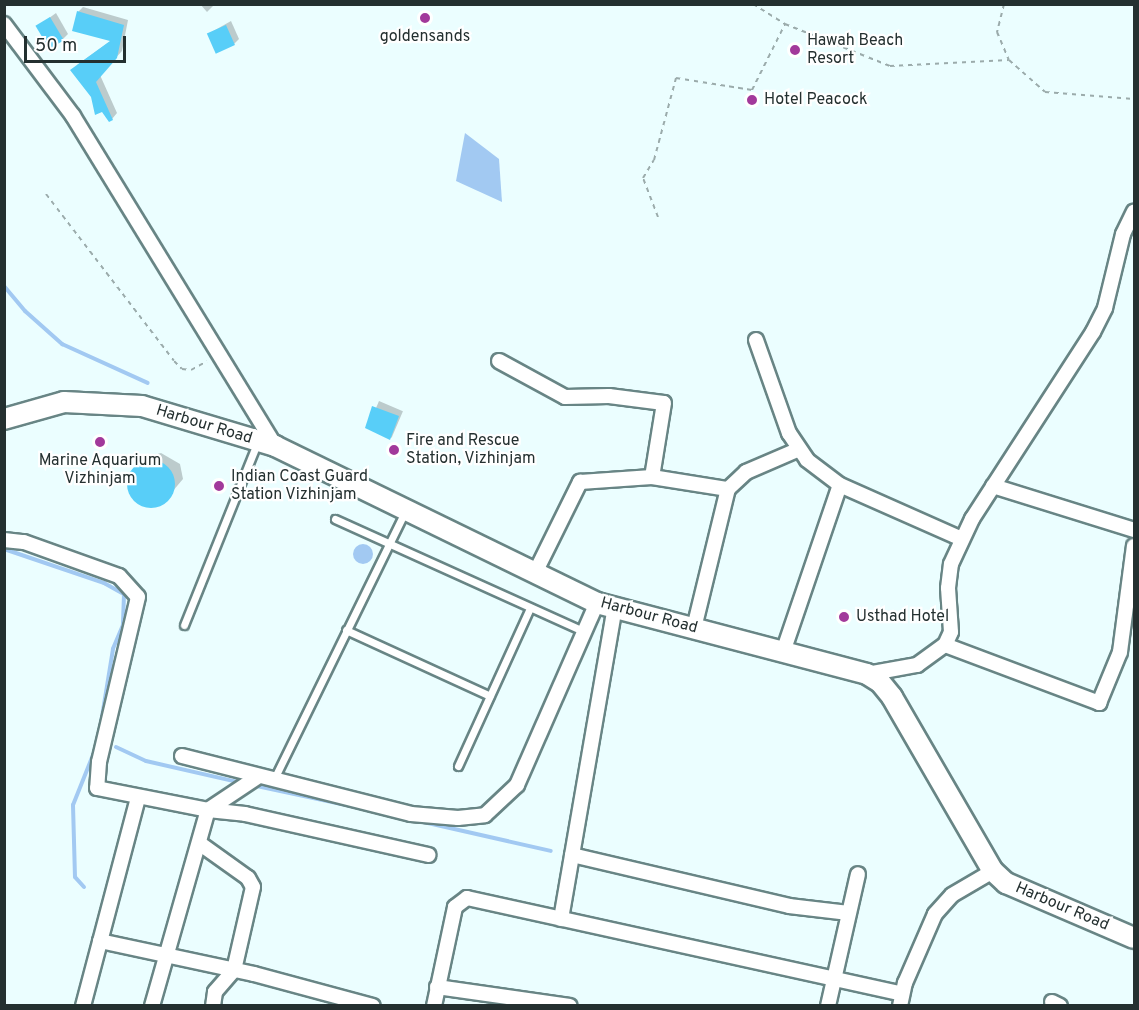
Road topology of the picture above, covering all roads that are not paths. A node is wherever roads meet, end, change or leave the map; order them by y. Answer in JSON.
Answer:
{"nodes":[{"id":1,"x":4,"y":24,"type":"edge"},
{"id":2,"x":1134,"y":211,"type":"edge"},
{"id":3,"x":756,"y":340,"type":"dead end"},
{"id":4,"x":499,"y":361,"type":"dead end"},
{"id":5,"x":4,"y":419,"type":"edge"},
{"id":6,"x":267,"y":443,"type":"junction"},
{"id":7,"x":797,"y":450,"type":"junction"},
{"id":8,"x":652,"y":477,"type":"junction"},
{"id":9,"x":840,"y":485,"type":"junction"},
{"id":10,"x":993,"y":486,"type":"junction"},
{"id":11,"x":728,"y":489,"type":"junction"},
{"id":12,"x":406,"y":510,"type":"junction"},
{"id":13,"x":335,"y":519,"type":"dead end"},
{"id":14,"x":1134,"y":530,"type":"edge"},
{"id":15,"x":962,"y":539,"type":"junction"},
{"id":16,"x":4,"y":540,"type":"edge"},
{"id":17,"x":390,"y":543,"type":"junction"},
{"id":18,"x":1134,"y":546,"type":"edge"},
{"id":19,"x":535,"y":573,"type":"junction"},
{"id":20,"x":606,"y":605,"type":"junction"},
{"id":21,"x":530,"y":608,"type":"junction"},
{"id":22,"x":184,"y":625,"type":"dead end"},
{"id":23,"x":694,"y":628,"type":"junction"},
{"id":24,"x":346,"y":630,"type":"junction"},
{"id":25,"x":585,"y":632,"type":"junction"},
{"id":26,"x":945,"y":645,"type":"junction"},
{"id":27,"x":783,"y":652,"type":"junction"},
{"id":28,"x":867,"y":674,"type":"junction"},
{"id":29,"x":490,"y":696,"type":"junction"},
{"id":30,"x":182,"y":756,"type":"dead end"},
{"id":31,"x":458,"y":766,"type":"dead end"},
{"id":32,"x":256,"y":778,"type":"junction"},
{"id":33,"x":273,"y":781,"type":"junction"},
{"id":34,"x":138,"y":798,"type":"junction"},
{"id":35,"x":208,"y":810,"type":"junction"},
{"id":36,"x":199,"y":843,"type":"junction"},
{"id":37,"x":428,"y":855,"type":"dead end"},
{"id":38,"x":572,"y":855,"type":"junction"},
{"id":39,"x":993,"y":871,"type":"junction"},
{"id":40,"x":858,"y":874,"type":"dead end"},
{"id":41,"x":849,"y":914,"type":"junction"},
{"id":42,"x":561,"y":919,"type":"junction"},
{"id":43,"x":1134,"y":938,"type":"edge"},
{"id":44,"x":100,"y":941,"type":"junction"},
{"id":45,"x":167,"y":955,"type":"junction"},
{"id":46,"x":234,"y":970,"type":"junction"},
{"id":47,"x":832,"y":979,"type":"junction"},
{"id":48,"x":437,"y":987,"type":"junction"},
{"id":49,"x":901,"y":1000,"type":"edge"},
{"id":50,"x":84,"y":1005,"type":"edge"},
{"id":51,"x":152,"y":1005,"type":"edge"},
{"id":52,"x":213,"y":1005,"type":"edge"},
{"id":53,"x":373,"y":1005,"type":"edge"},
{"id":54,"x":434,"y":1005,"type":"edge"},
{"id":55,"x":561,"y":1005,"type":"edge"},
{"id":56,"x":828,"y":1005,"type":"edge"}],
"edges":[{"from":1,"to":6,"type":"street"},
{"from":2,"to":10,"type":"street"},
{"from":3,"to":7,"type":"street"},
{"from":4,"to":8,"type":"street"},
{"from":5,"to":6,"type":"street","name":"Harbour Road"},
{"from":6,"to":12,"type":"street","name":"Harbour Road"},
{"from":6,"to":22,"type":"lane"},
{"from":7,"to":9,"type":"street"},
{"from":7,"to":11,"type":"street"},
{"from":8,"to":11,"type":"street"},
{"from":8,"to":19,"type":"street"},
{"from":9,"to":15,"type":"street"},
{"from":9,"to":27,"type":"street"},
{"from":10,"to":14,"type":"street"},
{"from":10,"to":15,"type":"street"},
{"from":11,"to":23,"type":"street"},
{"from":12,"to":17,"type":"lane"},
{"from":12,"to":19,"type":"street","name":"Harbour Road"},
{"from":13,"to":17,"type":"lane"},
{"from":15,"to":26,"type":"street"},
{"from":16,"to":34,"type":"street"},
{"from":17,"to":21,"type":"lane"},
{"from":17,"to":24,"type":"lane"},
{"from":18,"to":26,"type":"street"},
{"from":19,"to":20,"type":"street","name":"Harbour Road"},
{"from":20,"to":23,"type":"street","name":"Harbour Road"},
{"from":20,"to":25,"type":"street"},
{"from":20,"to":38,"type":"street"},
{"from":21,"to":25,"type":"lane"},
{"from":21,"to":29,"type":"lane"},
{"from":23,"to":27,"type":"street","name":"Harbour Road"},
{"from":24,"to":29,"type":"lane"},
{"from":24,"to":33,"type":"lane"},
{"from":25,"to":33,"type":"street"},
{"from":26,"to":28,"type":"street"},
{"from":27,"to":28,"type":"street","name":"Harbour Road"},
{"from":28,"to":39,"type":"street","name":"Harbour Road"},
{"from":29,"to":31,"type":"lane"},
{"from":30,"to":32,"type":"street"},
{"from":32,"to":33,"type":"street"},
{"from":32,"to":35,"type":"street"},
{"from":34,"to":35,"type":"street"},
{"from":34,"to":44,"type":"street"},
{"from":35,"to":36,"type":"street"},
{"from":35,"to":37,"type":"street"},
{"from":36,"to":45,"type":"street"},
{"from":36,"to":46,"type":"street"},
{"from":38,"to":41,"type":"street"},
{"from":38,"to":42,"type":"street"},
{"from":39,"to":43,"type":"street","name":"Harbour Road"},
{"from":39,"to":49,"type":"street"},
{"from":40,"to":41,"type":"street"},
{"from":41,"to":47,"type":"street"},
{"from":42,"to":47,"type":"street"},
{"from":42,"to":48,"type":"street"},
{"from":44,"to":45,"type":"street"},
{"from":44,"to":50,"type":"street"},
{"from":45,"to":46,"type":"street"},
{"from":45,"to":51,"type":"street"},
{"from":46,"to":52,"type":"street"},
{"from":46,"to":53,"type":"street"},
{"from":47,"to":49,"type":"street"},
{"from":47,"to":56,"type":"street"},
{"from":48,"to":54,"type":"street"},
{"from":48,"to":55,"type":"street"}]}
